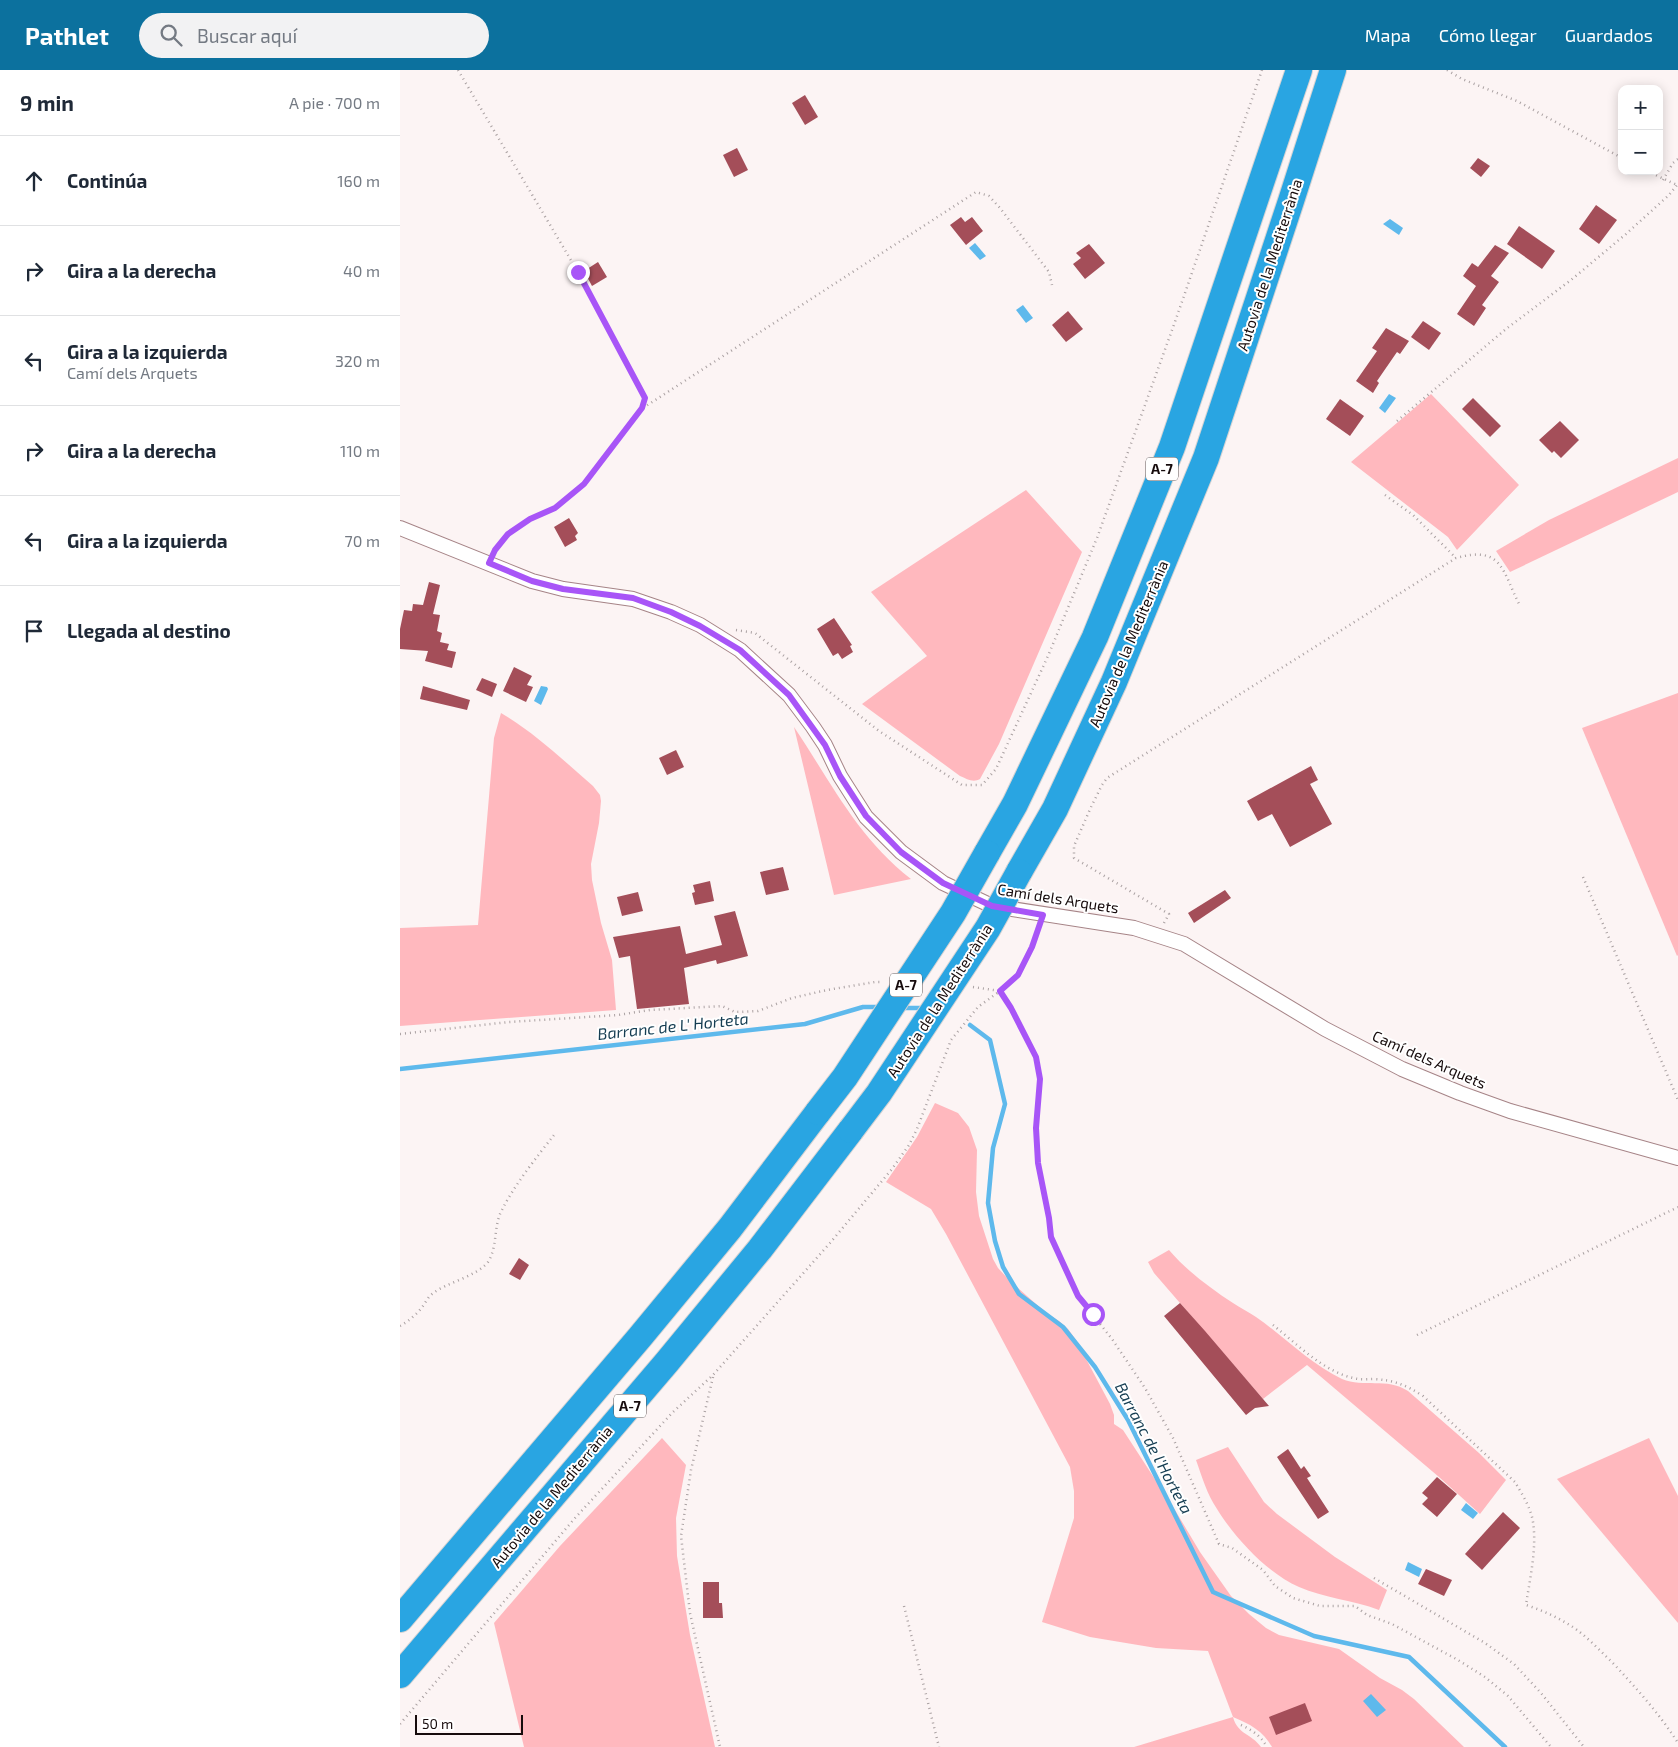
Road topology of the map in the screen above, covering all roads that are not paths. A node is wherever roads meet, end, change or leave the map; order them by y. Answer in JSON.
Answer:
{"nodes":[{"id":1,"x":1299,"y":70,"type":"edge"},
{"id":2,"x":1333,"y":70,"type":"edge"},
{"id":3,"x":400,"y":528,"type":"edge"},
{"id":4,"x":1678,"y":1158,"type":"edge"},
{"id":5,"x":400,"y":1619,"type":"edge"},
{"id":6,"x":400,"y":1675,"type":"edge"}],
"edges":[{"from":1,"to":5,"type":"highway","number":"A-7","bridge":true},
{"from":2,"to":6,"type":"highway","name":"Autovia de la Mediterrània","number":"A-7","bridge":true},
{"from":3,"to":4,"type":"street","name":"Camí dels Arquets"}]}
